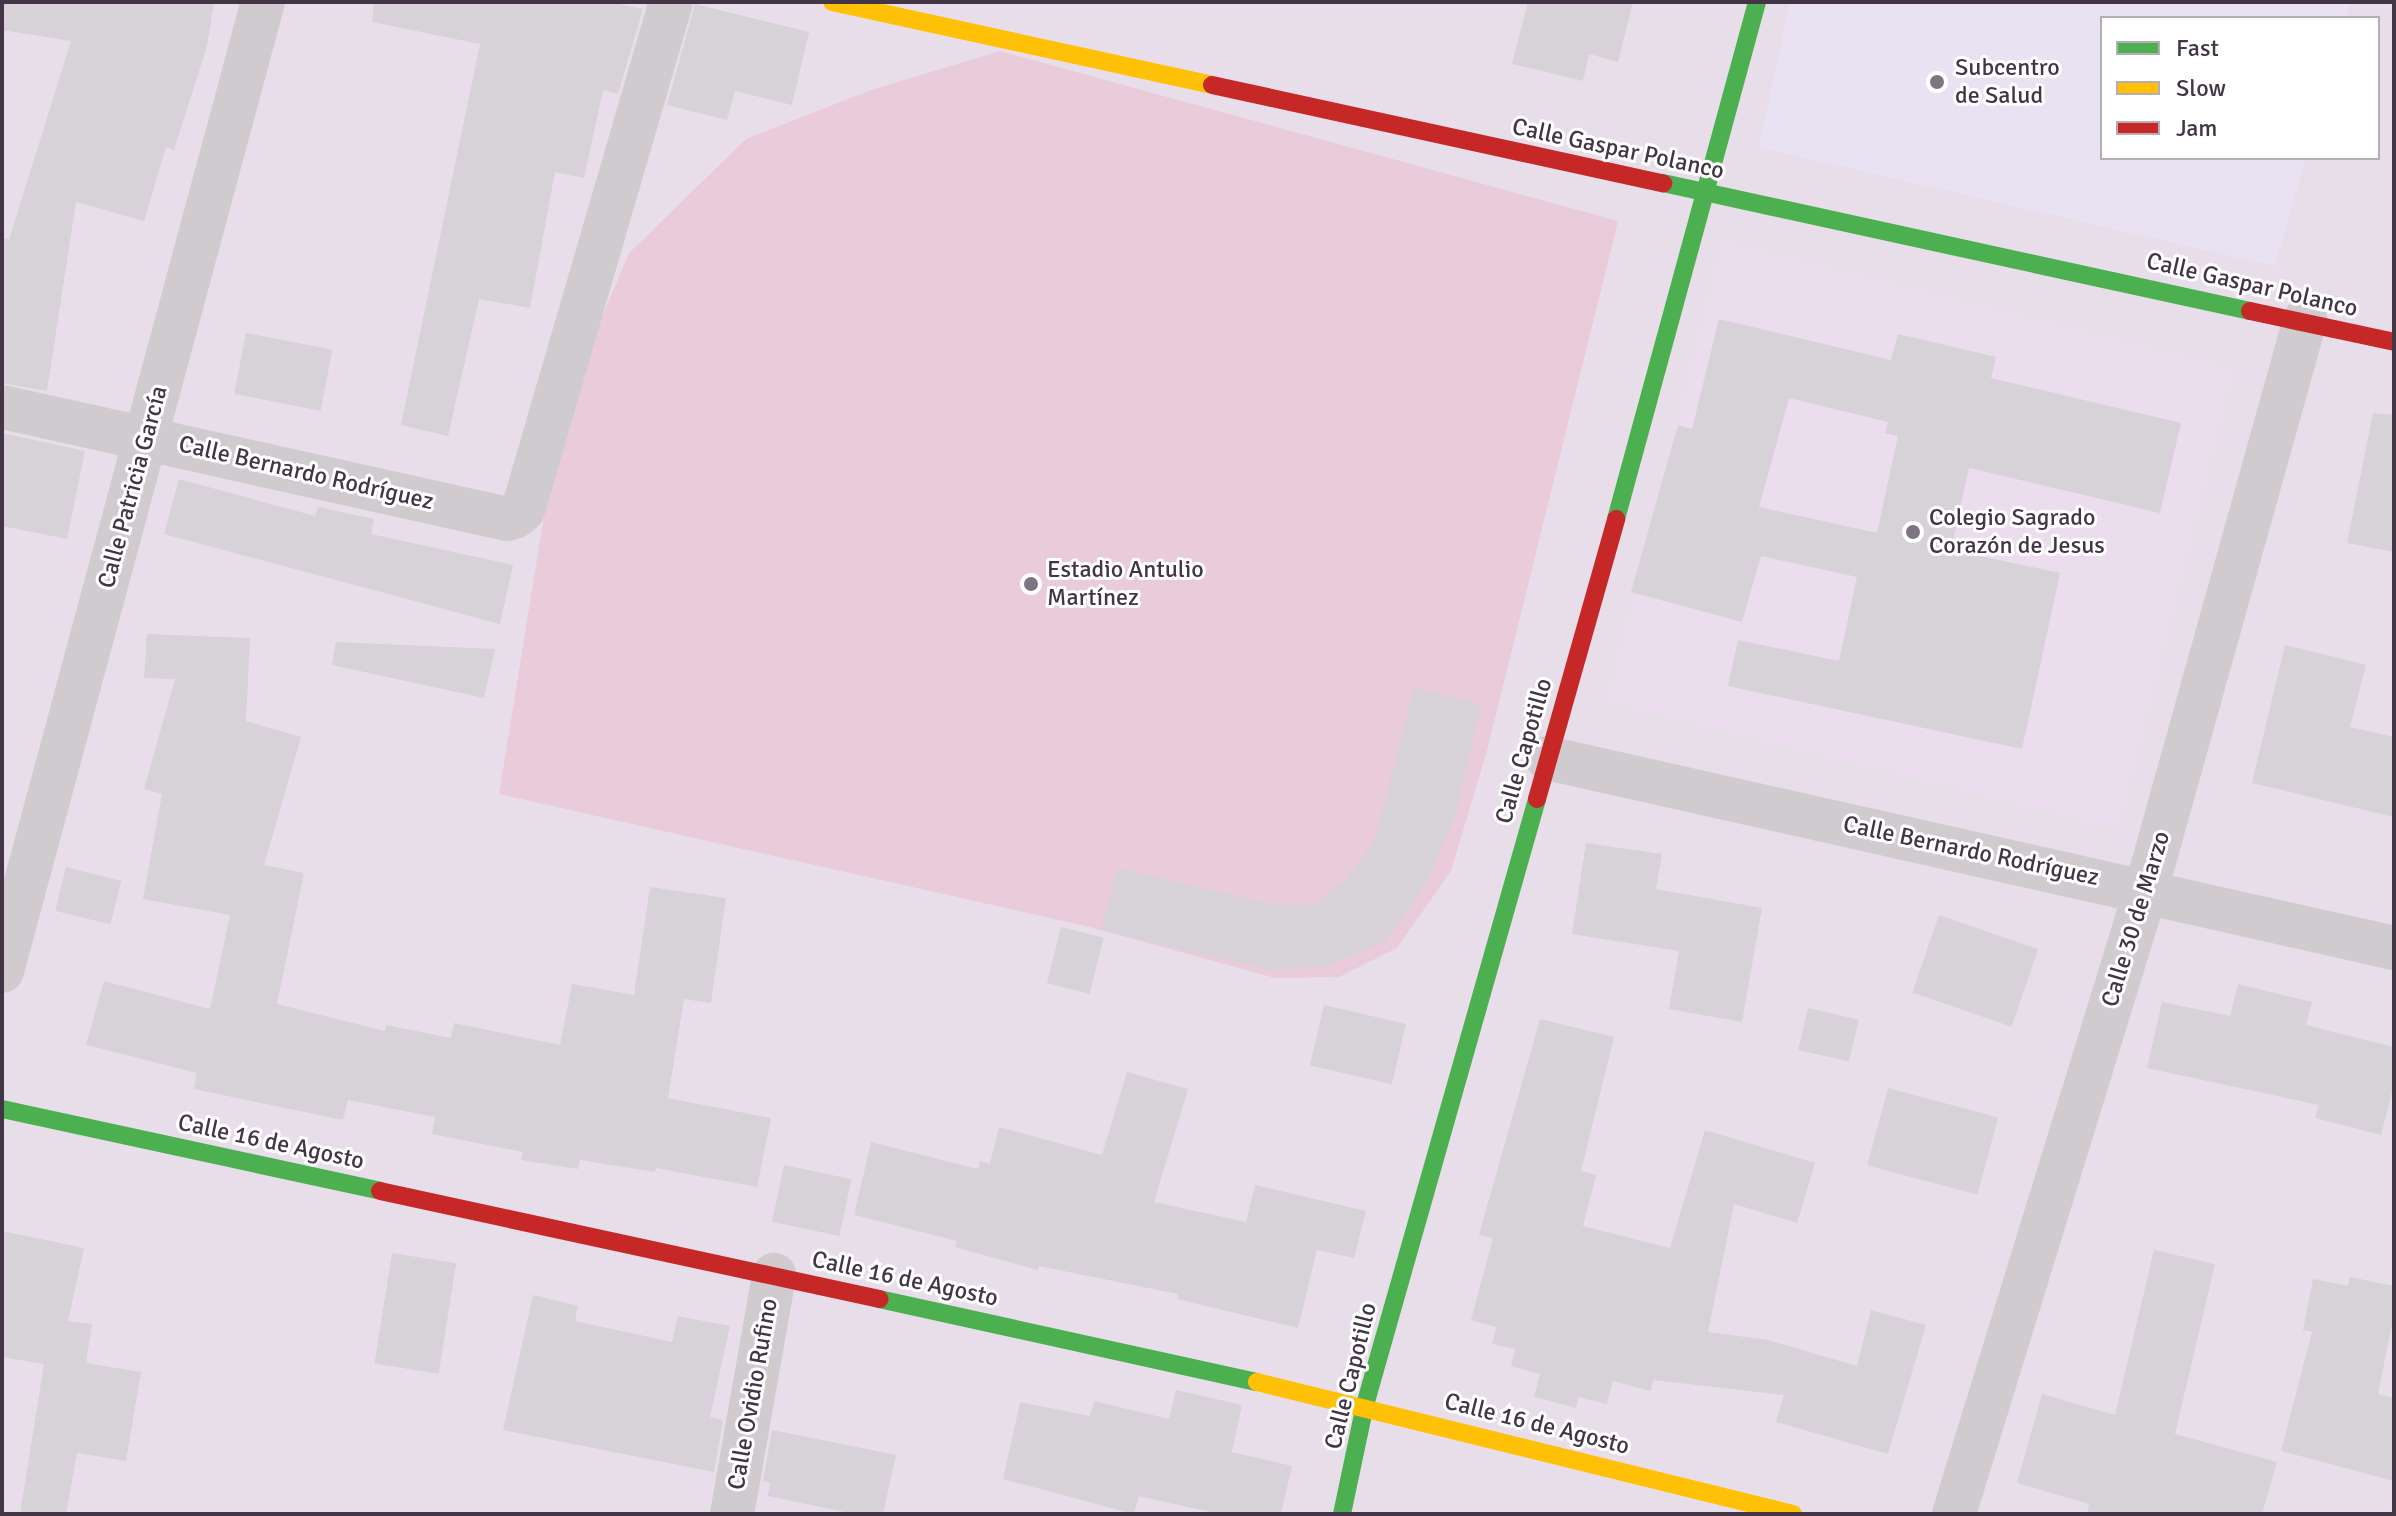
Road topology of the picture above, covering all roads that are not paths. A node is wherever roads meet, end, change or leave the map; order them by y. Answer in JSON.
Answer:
{"nodes":[{"id":1,"x":263,"y":2,"type":"edge"},
{"id":2,"x":671,"y":2,"type":"edge"},
{"id":3,"x":832,"y":2,"type":"edge"},
{"id":4,"x":1757,"y":2,"type":"edge"},
{"id":5,"x":1708,"y":193,"type":"junction"},
{"id":6,"x":2305,"y":320,"type":"junction"},
{"id":7,"x":2394,"y":342,"type":"edge"},
{"id":8,"x":2,"y":407,"type":"edge"},
{"id":9,"x":147,"y":436,"type":"junction"},
{"id":10,"x":1547,"y":758,"type":"junction"},
{"id":11,"x":2146,"y":890,"type":"junction"},
{"id":12,"x":2394,"y":948,"type":"edge"},
{"id":13,"x":2,"y":971,"type":"edge"},
{"id":14,"x":2,"y":1109,"type":"edge"},
{"id":15,"x":774,"y":1275,"type":"junction"},
{"id":16,"x":1365,"y":1405,"type":"junction"},
{"id":17,"x":732,"y":1514,"type":"edge"},
{"id":18,"x":1342,"y":1514,"type":"edge"},
{"id":19,"x":1793,"y":1514,"type":"edge"},
{"id":20,"x":1954,"y":1514,"type":"edge"}],
"edges":[{"from":1,"to":9,"type":"street","name":"Calle Patricia García"},
{"from":2,"to":9,"type":"street","name":"Calle Bernardo Rodríguez"},
{"from":3,"to":5,"type":"street","name":"Calle Gaspar Polanco"},
{"from":4,"to":5,"type":"street","name":"Calle Capotillo"},
{"from":5,"to":6,"type":"street","name":"Calle Gaspar Polanco"},
{"from":5,"to":10,"type":"street","name":"Calle Capotillo"},
{"from":6,"to":7,"type":"street","name":"Calle Gaspar Polanco"},
{"from":6,"to":11,"type":"street","name":"Calle 30 de Marzo"},
{"from":8,"to":9,"type":"street","name":"Calle Bernardo Rodríguez"},
{"from":9,"to":13,"type":"street","name":"Calle Patricia García"},
{"from":10,"to":11,"type":"street","name":"Calle Bernardo Rodríguez"},
{"from":10,"to":16,"type":"street","name":"Calle Capotillo"},
{"from":11,"to":12,"type":"street","name":"Calle Bernardo Rodríguez"},
{"from":11,"to":20,"type":"street","name":"Calle 30 de Marzo"},
{"from":14,"to":15,"type":"street","name":"Calle 16 de Agosto"},
{"from":15,"to":16,"type":"street","name":"Calle 16 de Agosto"},
{"from":15,"to":17,"type":"street","name":"Calle Ovidio Rufino"},
{"from":16,"to":18,"type":"street","name":"Calle Capotillo"},
{"from":16,"to":19,"type":"street","name":"Calle 16 de Agosto"}]}
